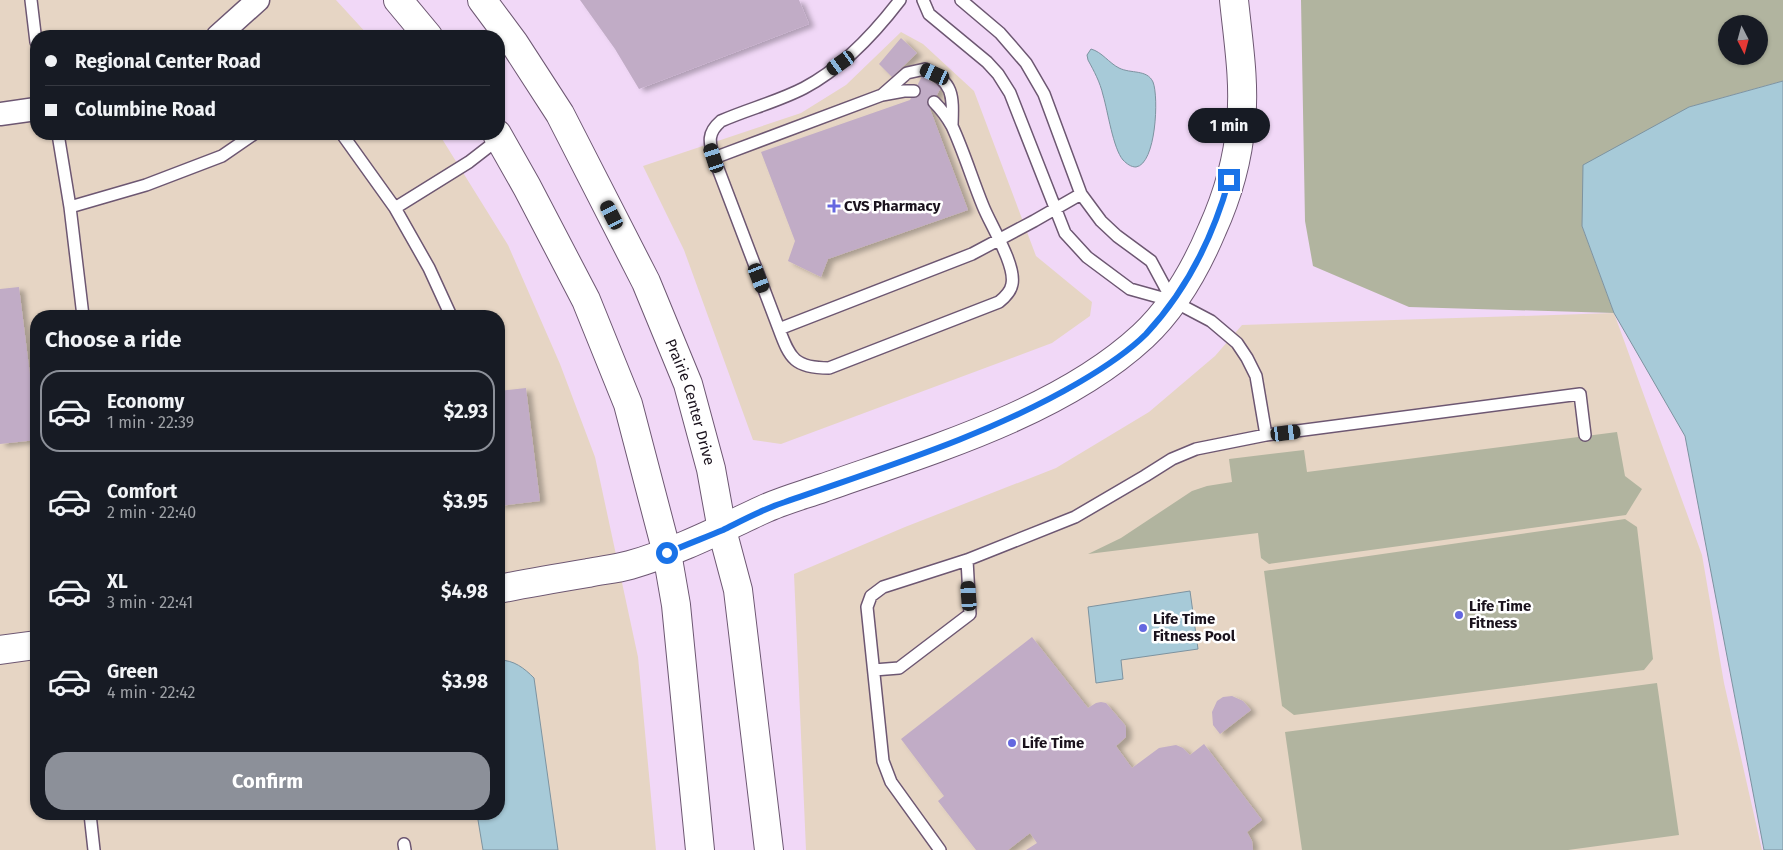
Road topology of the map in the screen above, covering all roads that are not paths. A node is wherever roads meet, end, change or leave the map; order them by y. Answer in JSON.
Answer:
{"nodes":[{"id":1,"x":31,"y":0,"type":"edge"},
{"id":2,"x":258,"y":0,"type":"edge"},
{"id":3,"x":398,"y":0,"type":"edge"},
{"id":4,"x":482,"y":0,"type":"edge"},
{"id":5,"x":900,"y":0,"type":"edge"},
{"id":6,"x":923,"y":0,"type":"edge"},
{"id":7,"x":961,"y":0,"type":"edge"},
{"id":8,"x":1234,"y":0,"type":"edge"},
{"id":9,"x":35,"y":30,"type":"edge"},
{"id":10,"x":225,"y":30,"type":"edge"},
{"id":11,"x":423,"y":30,"type":"edge"},
{"id":12,"x":504,"y":30,"type":"edge"},
{"id":13,"x":505,"y":31,"type":"edge"},
{"id":14,"x":914,"y":91,"type":"dead end"},
{"id":15,"x":882,"y":95,"type":"junction"},
{"id":16,"x":934,"y":102,"type":"dead end"},
{"id":17,"x":30,"y":110,"type":"edge"},
{"id":18,"x":0,"y":114,"type":"edge"},
{"id":19,"x":952,"y":126,"type":"junction"},
{"id":20,"x":59,"y":140,"type":"edge"},
{"id":21,"x":245,"y":140,"type":"edge"},
{"id":22,"x":346,"y":140,"type":"edge"},
{"id":23,"x":494,"y":140,"type":"edge"},
{"id":24,"x":500,"y":140,"type":"edge"},
{"id":25,"x":714,"y":158,"type":"junction"},
{"id":26,"x":1081,"y":194,"type":"junction"},
{"id":27,"x":70,"y":207,"type":"junction"},
{"id":28,"x":396,"y":208,"type":"junction"},
{"id":29,"x":1056,"y":209,"type":"junction"},
{"id":30,"x":999,"y":239,"type":"junction"},
{"id":31,"x":1173,"y":302,"type":"junction"},
{"id":32,"x":82,"y":310,"type":"edge"},
{"id":33,"x":448,"y":310,"type":"edge"},
{"id":34,"x":779,"y":329,"type":"junction"},
{"id":35,"x":1266,"y":435,"type":"junction"},
{"id":36,"x":1585,"y":435,"type":"dead end"},
{"id":37,"x":722,"y":530,"type":"junction"},
{"id":38,"x":667,"y":553,"type":"junction"},
{"id":39,"x":967,"y":560,"type":"junction"},
{"id":40,"x":505,"y":588,"type":"edge"},
{"id":41,"x":30,"y":646,"type":"edge"},
{"id":42,"x":0,"y":650,"type":"edge"},
{"id":43,"x":874,"y":670,"type":"junction"},
{"id":44,"x":91,"y":820,"type":"edge"},
{"id":45,"x":94,"y":850,"type":"edge"},
{"id":46,"x":700,"y":850,"type":"edge"},
{"id":47,"x":768,"y":850,"type":"edge"},
{"id":48,"x":940,"y":850,"type":"edge"}],
"edges":[{"from":1,"to":9,"type":"lane"},
{"from":2,"to":10,"type":"street"},
{"from":3,"to":11,"type":"main road"},
{"from":4,"to":12,"type":"main road","name":"Prairie Center Drive"},
{"from":5,"to":25,"type":"lane"},
{"from":6,"to":29,"type":"lane"},
{"from":7,"to":26,"type":"lane"},
{"from":8,"to":31,"type":"main road"},
{"from":13,"to":37,"type":"main road","name":"Prairie Center Drive"},
{"from":14,"to":15,"type":"lane"},
{"from":15,"to":19,"type":"lane"},
{"from":15,"to":25,"type":"lane"},
{"from":16,"to":19,"type":"lane"},
{"from":17,"to":18,"type":"street"},
{"from":19,"to":30,"type":"lane"},
{"from":20,"to":27,"type":"lane"},
{"from":21,"to":27,"type":"lane"},
{"from":22,"to":28,"type":"lane"},
{"from":23,"to":28,"type":"lane"},
{"from":24,"to":38,"type":"main road"},
{"from":25,"to":34,"type":"lane"},
{"from":26,"to":29,"type":"lane"},
{"from":26,"to":31,"type":"lane"},
{"from":27,"to":32,"type":"lane"},
{"from":28,"to":33,"type":"lane"},
{"from":29,"to":30,"type":"lane"},
{"from":29,"to":31,"type":"lane"},
{"from":30,"to":34,"type":"lane"},
{"from":30,"to":34,"type":"lane"},
{"from":31,"to":35,"type":"lane"},
{"from":31,"to":37,"type":"main road"},
{"from":35,"to":36,"type":"lane"},
{"from":35,"to":39,"type":"lane"},
{"from":37,"to":38,"type":"main road"},
{"from":37,"to":47,"type":"main road","name":"Prairie Center Drive"},
{"from":38,"to":40,"type":"main road"},
{"from":38,"to":46,"type":"main road"},
{"from":39,"to":43,"type":"lane"},
{"from":39,"to":43,"type":"lane"},
{"from":41,"to":42,"type":"main road"},
{"from":43,"to":48,"type":"lane"},
{"from":44,"to":45,"type":"lane"}]}
